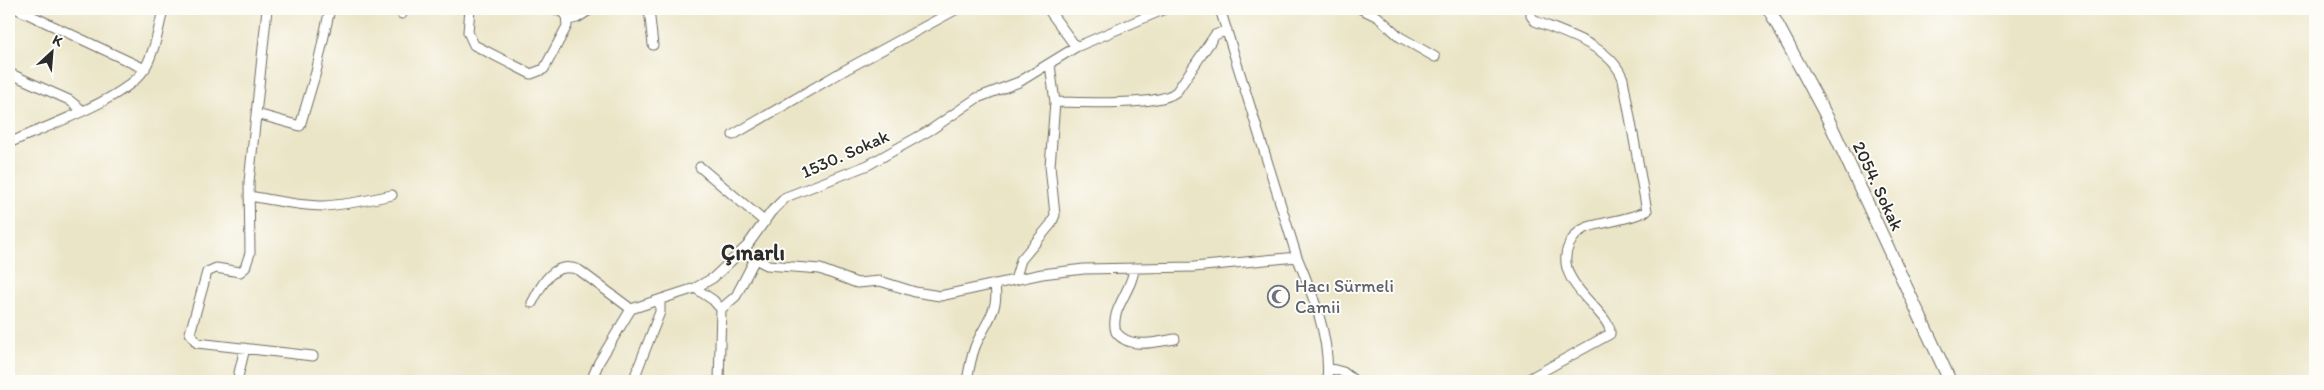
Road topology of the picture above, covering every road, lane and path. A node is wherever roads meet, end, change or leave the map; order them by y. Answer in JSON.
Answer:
{"nodes":[{"id":1,"x":17,"y":9,"type":"edge"},
{"id":2,"x":163,"y":9,"type":"edge"},
{"id":3,"x":267,"y":9,"type":"edge"},
{"id":4,"x":330,"y":9,"type":"edge"},
{"id":5,"x":470,"y":9,"type":"edge"},
{"id":6,"x":556,"y":9,"type":"edge"},
{"id":7,"x":591,"y":9,"type":"edge"},
{"id":8,"x":649,"y":9,"type":"edge"},
{"id":9,"x":957,"y":9,"type":"edge"},
{"id":10,"x":1048,"y":9,"type":"edge"},
{"id":11,"x":1165,"y":9,"type":"edge"},
{"id":12,"x":1220,"y":9,"type":"edge"},
{"id":13,"x":1361,"y":9,"type":"edge"},
{"id":14,"x":1531,"y":9,"type":"edge"},
{"id":15,"x":1769,"y":9,"type":"edge"},
{"id":16,"x":568,"y":20,"type":"junction"},
{"id":17,"x":1227,"y":30,"type":"junction"},
{"id":18,"x":653,"y":45,"type":"dead end"},
{"id":19,"x":1076,"y":47,"type":"junction"},
{"id":20,"x":1436,"y":56,"type":"dead end"},
{"id":21,"x":1050,"y":65,"type":"junction"},
{"id":22,"x":145,"y":69,"type":"junction"},
{"id":23,"x":9,"y":73,"type":"edge"},
{"id":24,"x":1055,"y":102,"type":"junction"},
{"id":25,"x":82,"y":110,"type":"junction"},
{"id":26,"x":257,"y":114,"type":"junction"},
{"id":27,"x":733,"y":135,"type":"dead end"},
{"id":28,"x":9,"y":143,"type":"edge"},
{"id":29,"x":700,"y":167,"type":"dead end"},
{"id":30,"x":392,"y":195,"type":"dead end"},
{"id":31,"x":249,"y":196,"type":"junction"},
{"id":32,"x":765,"y":222,"type":"junction"},
{"id":33,"x":741,"y":252,"type":"junction"},
{"id":34,"x":1297,"y":257,"type":"junction"},
{"id":35,"x":754,"y":259,"type":"junction"},
{"id":36,"x":1134,"y":268,"type":"junction"},
{"id":37,"x":1015,"y":280,"type":"junction"},
{"id":38,"x":994,"y":284,"type":"junction"},
{"id":39,"x":695,"y":288,"type":"junction"},
{"id":40,"x":660,"y":300,"type":"junction"},
{"id":41,"x":532,"y":303,"type":"dead end"},
{"id":42,"x":631,"y":308,"type":"junction"},
{"id":43,"x":721,"y":309,"type":"junction"},
{"id":44,"x":1175,"y":339,"type":"dead end"},
{"id":45,"x":245,"y":348,"type":"junction"},
{"id":46,"x":313,"y":356,"type":"dead end"},
{"id":47,"x":1328,"y":368,"type":"junction"},
{"id":48,"x":237,"y":381,"type":"edge"},
{"id":49,"x":591,"y":381,"type":"edge"},
{"id":50,"x":633,"y":381,"type":"edge"},
{"id":51,"x":719,"y":381,"type":"edge"},
{"id":52,"x":968,"y":381,"type":"edge"},
{"id":53,"x":1327,"y":381,"type":"edge"},
{"id":54,"x":1354,"y":381,"type":"edge"},
{"id":55,"x":1525,"y":381,"type":"edge"},
{"id":56,"x":1950,"y":381,"type":"edge"}],
"edges":[{"from":1,"to":22,"type":"street"},
{"from":2,"to":22,"type":"street"},
{"from":3,"to":26,"type":"street"},
{"from":4,"to":26,"type":"street"},
{"from":5,"to":16,"type":"street"},
{"from":6,"to":16,"type":"street"},
{"from":7,"to":16,"type":"street"},
{"from":8,"to":18,"type":"street"},
{"from":9,"to":27,"type":"street"},
{"from":10,"to":19,"type":"street"},
{"from":11,"to":19,"type":"street","name":"1530. Sokak"},
{"from":12,"to":17,"type":"street"},
{"from":13,"to":20,"type":"street"},
{"from":14,"to":55,"type":"street"},
{"from":15,"to":56,"type":"main road","name":"2054. Sokak"},
{"from":17,"to":24,"type":"street"},
{"from":17,"to":34,"type":"street"},
{"from":19,"to":21,"type":"street","name":"1530. Sokak"},
{"from":21,"to":24,"type":"street"},
{"from":21,"to":32,"type":"street","name":"1530. Sokak"},
{"from":22,"to":25,"type":"street"},
{"from":23,"to":25,"type":"street"},
{"from":24,"to":37,"type":"street"},
{"from":25,"to":28,"type":"street"},
{"from":26,"to":31,"type":"street"},
{"from":29,"to":32,"type":"street"},
{"from":30,"to":31,"type":"street"},
{"from":31,"to":45,"type":"street"},
{"from":32,"to":33,"type":"street","name":"1530. Sokak"},
{"from":33,"to":35,"type":"street"},
{"from":33,"to":39,"type":"street","name":"1530. Sokak"},
{"from":34,"to":36,"type":"street"},
{"from":34,"to":47,"type":"street"},
{"from":35,"to":38,"type":"street"},
{"from":35,"to":43,"type":"street"},
{"from":36,"to":37,"type":"street"},
{"from":36,"to":44,"type":"street"},
{"from":37,"to":38,"type":"street"},
{"from":38,"to":52,"type":"street"},
{"from":39,"to":40,"type":"street","name":"1530. Sokak"},
{"from":39,"to":43,"type":"street"},
{"from":40,"to":42,"type":"street","name":"1530. Sokak"},
{"from":40,"to":50,"type":"street"},
{"from":41,"to":42,"type":"street"},
{"from":42,"to":49,"type":"street"},
{"from":43,"to":51,"type":"street"},
{"from":45,"to":46,"type":"street"},
{"from":45,"to":48,"type":"street"},
{"from":47,"to":53,"type":"street"},
{"from":47,"to":54,"type":"street"}]}
